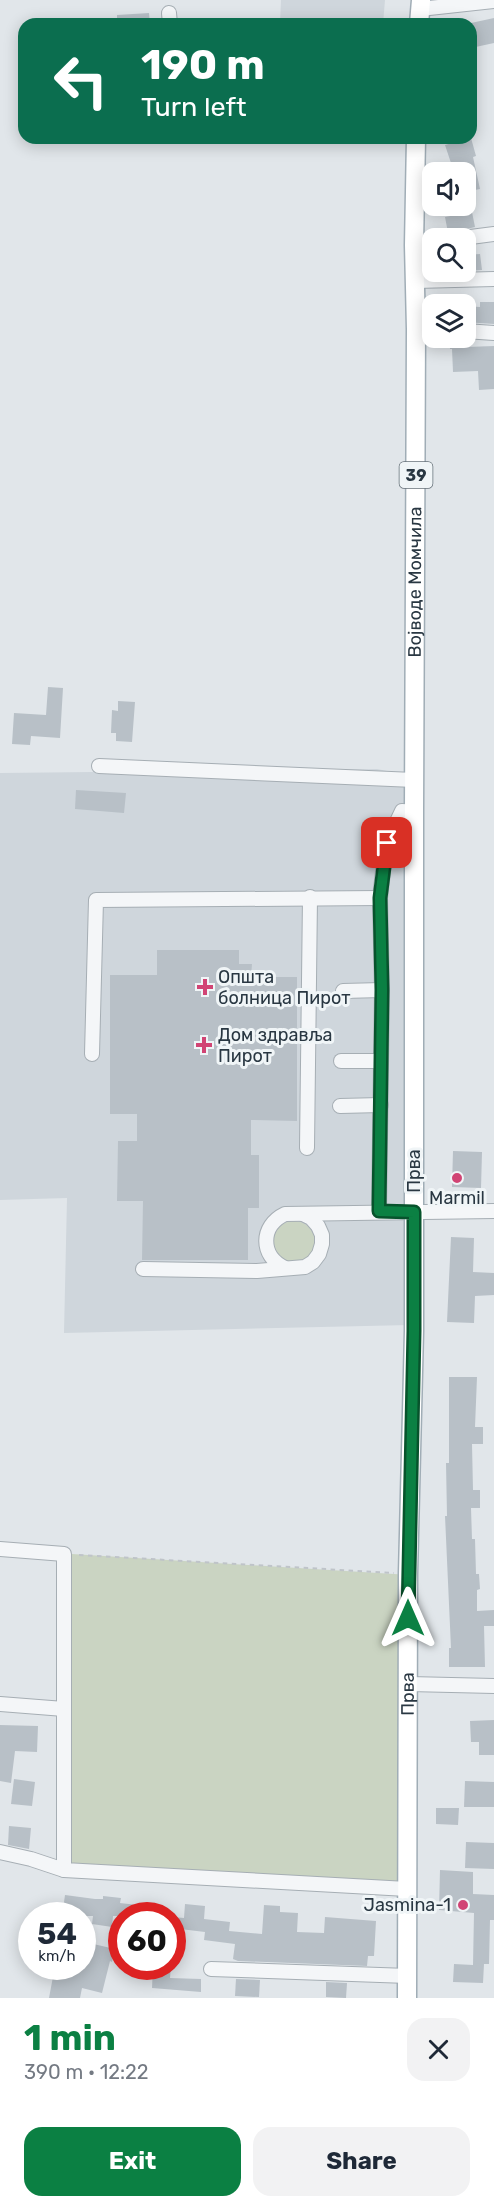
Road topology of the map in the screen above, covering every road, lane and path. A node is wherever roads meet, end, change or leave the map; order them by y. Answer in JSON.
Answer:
{"nodes":[{"id":1,"x":494,"y":1,"type":"edge"},
{"id":2,"x":420,"y":11,"type":"edge"},
{"id":3,"x":416,"y":144,"type":"edge"},
{"id":4,"x":422,"y":229,"type":"edge"},
{"id":5,"x":494,"y":234,"type":"edge"},
{"id":6,"x":476,"y":236,"type":"edge"},
{"id":7,"x":422,"y":249,"type":"edge"},
{"id":8,"x":494,"y":279,"type":"edge"},
{"id":9,"x":416,"y":281,"type":"junction"},
{"id":10,"x":422,"y":317,"type":"edge"},
{"id":11,"x":476,"y":332,"type":"edge"},
{"id":12,"x":494,"y":333,"type":"edge"},
{"id":13,"x":424,"y":348,"type":"edge"},
{"id":14,"x":99,"y":766,"type":"dead end"},
{"id":15,"x":414,"y":780,"type":"junction"},
{"id":16,"x":414,"y":812,"type":"junction"},
{"id":17,"x":310,"y":897,"type":"junction"},
{"id":18,"x":380,"y":898,"type":"junction"},
{"id":19,"x":382,"y":990,"type":"junction"},
{"id":20,"x":343,"y":991,"type":"dead end"},
{"id":21,"x":92,"y":1054,"type":"dead end"},
{"id":22,"x":341,"y":1061,"type":"dead end"},
{"id":23,"x":380,"y":1061,"type":"junction"},
{"id":24,"x":381,"y":1105,"type":"junction"},
{"id":25,"x":340,"y":1106,"type":"dead end"},
{"id":26,"x":307,"y":1148,"type":"dead end"},
{"id":27,"x":379,"y":1211,"type":"junction"},
{"id":28,"x":494,"y":1211,"type":"edge"},
{"id":29,"x":414,"y":1212,"type":"junction"},
{"id":30,"x":303,"y":1214,"type":"junction"},
{"id":31,"x":285,"y":1268,"type":"junction"},
{"id":32,"x":143,"y":1269,"type":"dead end"},
{"id":33,"x":0,"y":1549,"type":"edge"},
{"id":34,"x":64,"y":1554,"type":"junction"},
{"id":35,"x":408,"y":1574,"type":"junction"},
{"id":36,"x":409,"y":1684,"type":"junction"},
{"id":37,"x":494,"y":1686,"type":"edge"},
{"id":38,"x":0,"y":1704,"type":"edge"},
{"id":39,"x":64,"y":1708,"type":"junction"},
{"id":40,"x":0,"y":1852,"type":"edge"},
{"id":41,"x":64,"y":1870,"type":"junction"},
{"id":42,"x":407,"y":1888,"type":"junction"},
{"id":43,"x":211,"y":1969,"type":"dead end"},
{"id":44,"x":408,"y":1976,"type":"junction"},
{"id":45,"x":407,"y":1998,"type":"edge"}],
"edges":[{"from":1,"to":2,"type":"street"},
{"from":3,"to":4,"type":"main road","name":"Војводе Момчила","number":"39"},
{"from":5,"to":6,"type":"street"},
{"from":7,"to":9,"type":"main road","name":"Војводе Момчила","number":"39"},
{"from":8,"to":9,"type":"street"},
{"from":9,"to":10,"type":"main road","name":"Војводе Момчила","number":"39"},
{"from":11,"to":12,"type":"street"},
{"from":13,"to":15,"type":"main road","name":"Војводе Момчила","number":"39"},
{"from":14,"to":15,"type":"street"},
{"from":15,"to":16,"type":"main road","name":"Војводе Момчила","number":"39"},
{"from":16,"to":18,"type":"street"},
{"from":16,"to":29,"type":"main road","name":"Прва","number":"39"},
{"from":17,"to":18,"type":"street"},
{"from":17,"to":21,"type":"street"},
{"from":17,"to":26,"type":"street"},
{"from":18,"to":19,"type":"street"},
{"from":19,"to":20,"type":"street"},
{"from":19,"to":23,"type":"street"},
{"from":22,"to":23,"type":"street"},
{"from":23,"to":24,"type":"street"},
{"from":24,"to":25,"type":"street"},
{"from":24,"to":27,"type":"street"},
{"from":27,"to":29,"type":"street"},
{"from":27,"to":30,"type":"street"},
{"from":28,"to":29,"type":"street"},
{"from":29,"to":35,"type":"main road","name":"Прва","number":"39"},
{"from":30,"to":31,"type":"street"},
{"from":30,"to":31,"type":"street"},
{"from":31,"to":32,"type":"street"},
{"from":33,"to":34,"type":"street"},
{"from":34,"to":35,"type":"path"},
{"from":34,"to":39,"type":"street"},
{"from":35,"to":36,"type":"main road","name":"Прва","number":"39"},
{"from":36,"to":37,"type":"street"},
{"from":36,"to":42,"type":"main road","name":"Прва","number":"39"},
{"from":38,"to":39,"type":"street"},
{"from":39,"to":41,"type":"street"},
{"from":40,"to":41,"type":"street"},
{"from":41,"to":42,"type":"street"},
{"from":42,"to":44,"type":"main road","name":"Прва","number":"39"},
{"from":43,"to":44,"type":"street"},
{"from":44,"to":45,"type":"main road","name":"Прва","number":"39"}]}
